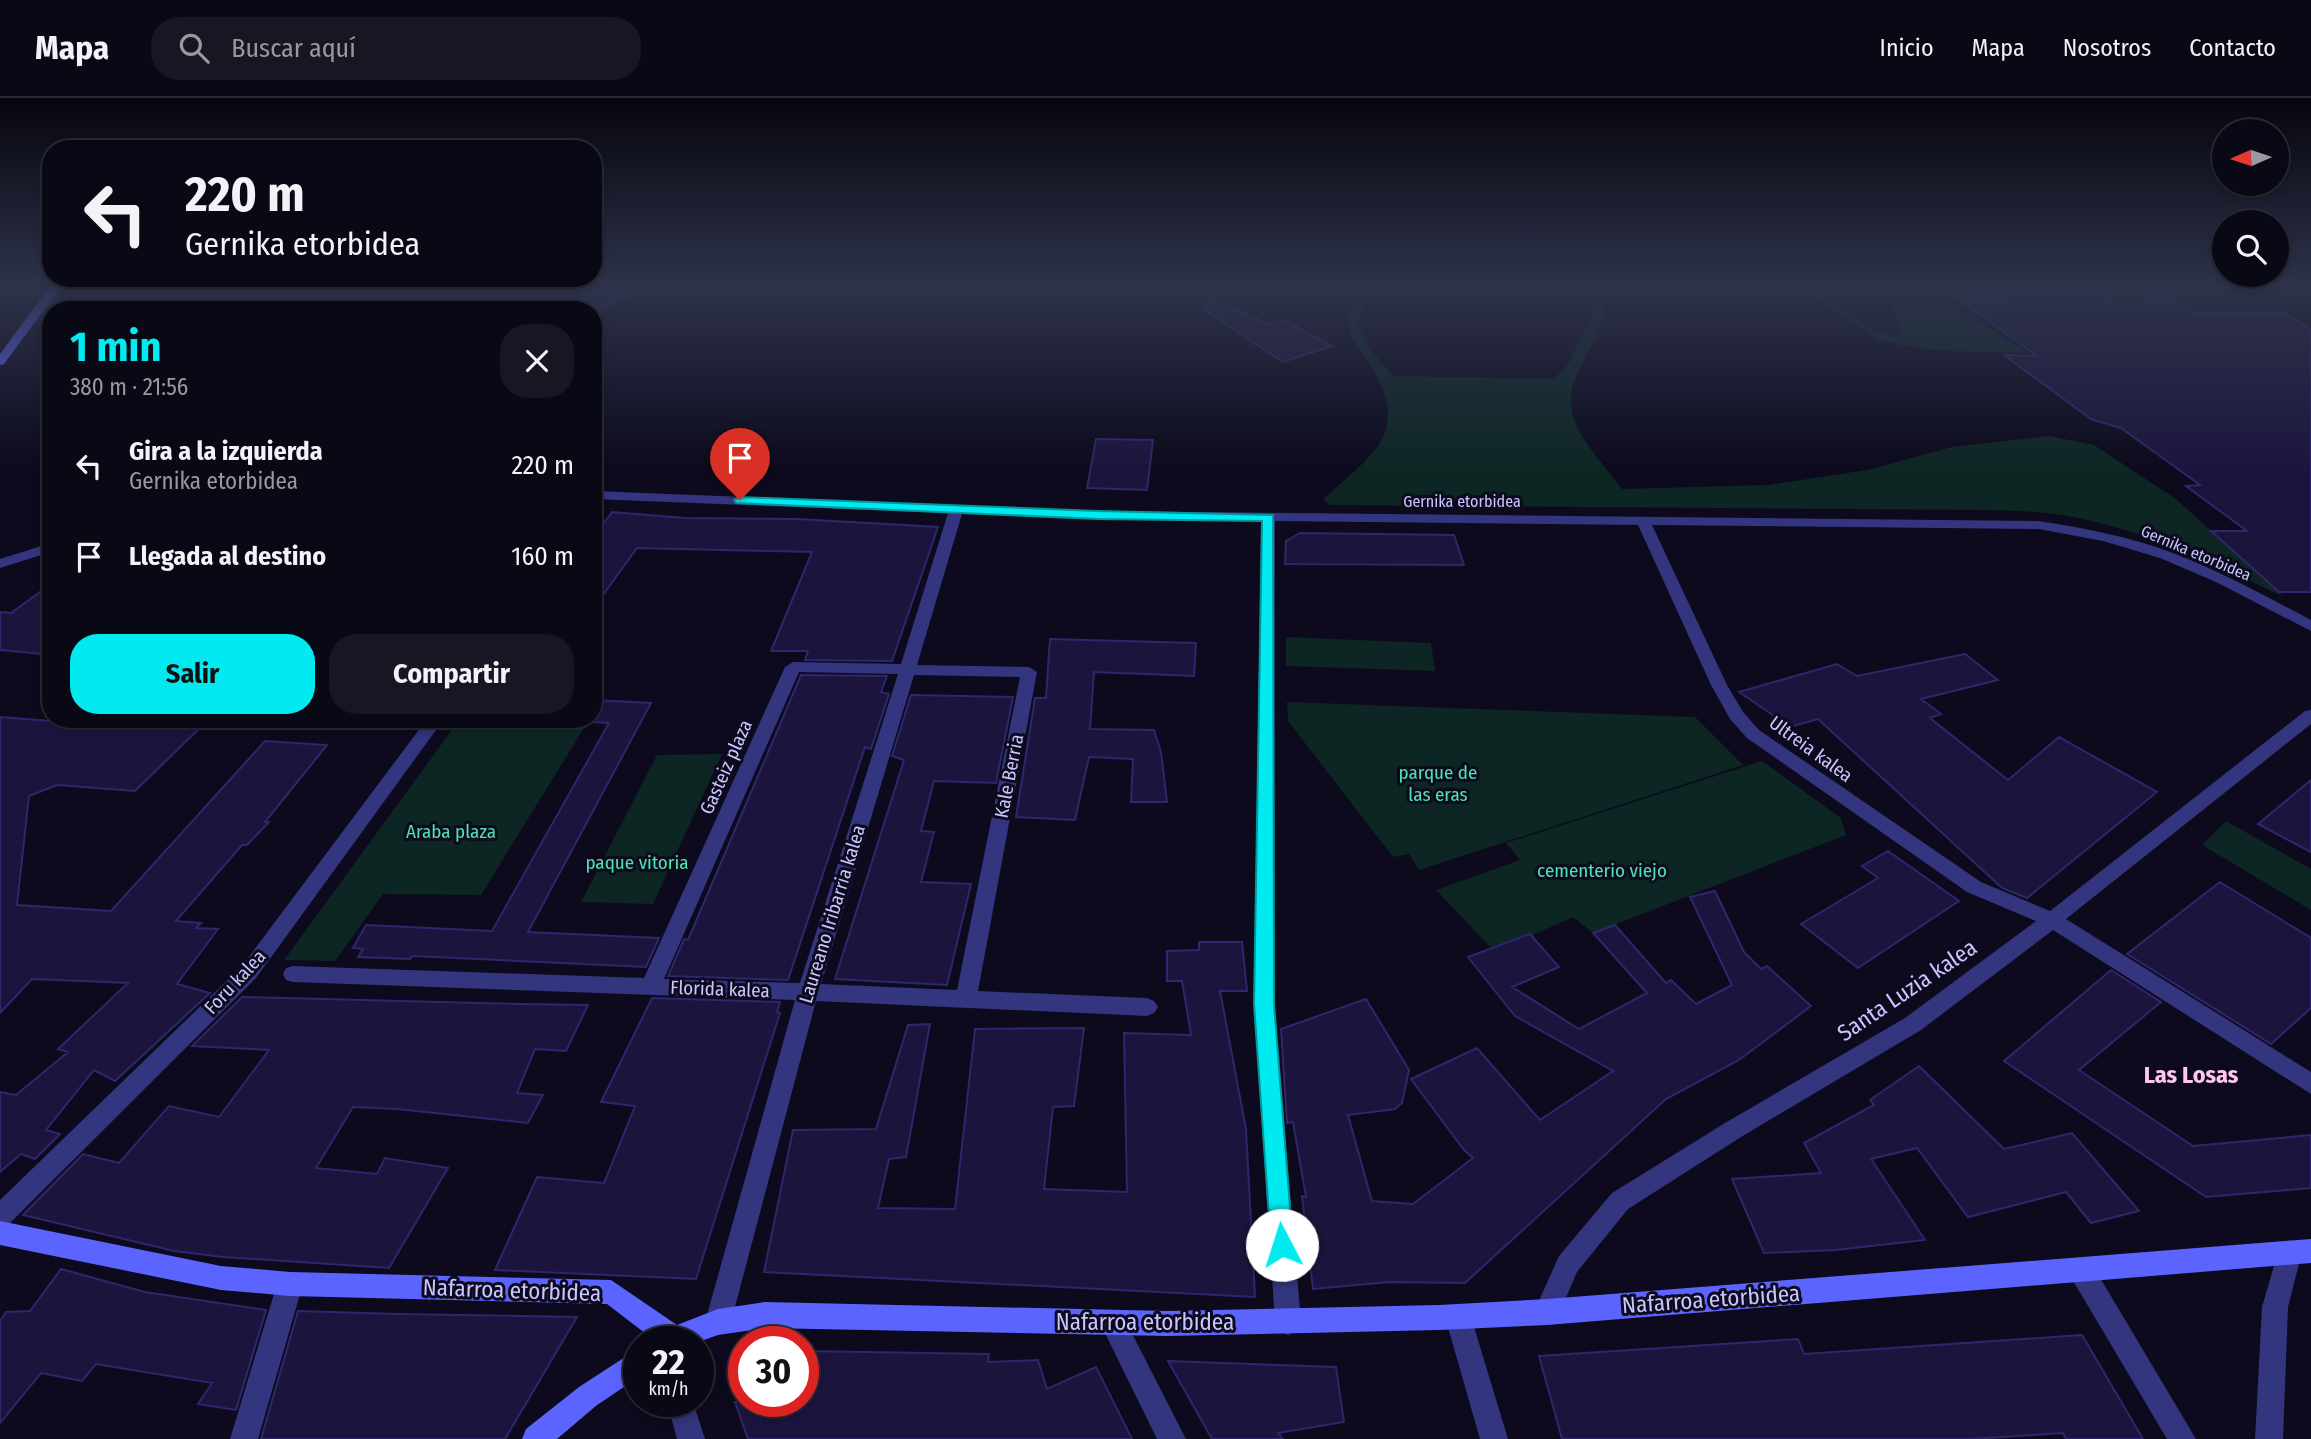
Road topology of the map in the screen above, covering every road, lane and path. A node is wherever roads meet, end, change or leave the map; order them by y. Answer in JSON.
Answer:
{"nodes":[{"id":1,"x":11,"y":347,"type":"edge"},
{"id":2,"x":0,"y":362,"type":"edge"},
{"id":3,"x":602,"y":495,"type":"edge"},
{"id":4,"x":956,"y":510,"type":"junction"},
{"id":5,"x":1268,"y":517,"type":"junction"},
{"id":6,"x":1643,"y":520,"type":"junction"},
{"id":7,"x":42,"y":550,"type":"edge"},
{"id":8,"x":0,"y":564,"type":"edge"},
{"id":9,"x":2311,"y":626,"type":"edge"},
{"id":10,"x":907,"y":670,"type":"junction"},
{"id":11,"x":2311,"y":715,"type":"edge"},
{"id":12,"x":429,"y":728,"type":"edge"},
{"id":13,"x":2052,"y":920,"type":"junction"},
{"id":14,"x":293,"y":974,"type":"dead end"},
{"id":15,"x":650,"y":988,"type":"junction"},
{"id":16,"x":808,"y":992,"type":"junction"},
{"id":17,"x":966,"y":999,"type":"junction"},
{"id":18,"x":1147,"y":1007,"type":"dead end"},
{"id":19,"x":2311,"y":1084,"type":"edge"},
{"id":20,"x":0,"y":1216,"type":"edge"},
{"id":21,"x":0,"y":1233,"type":"edge"},
{"id":22,"x":2300,"y":1252,"type":"edge"},
{"id":23,"x":2081,"y":1270,"type":"junction"},
{"id":24,"x":290,"y":1284,"type":"junction"},
{"id":25,"x":1547,"y":1312,"type":"junction"},
{"id":26,"x":1458,"y":1317,"type":"junction"},
{"id":27,"x":718,"y":1322,"type":"junction"},
{"id":28,"x":1288,"y":1322,"type":"junction"},
{"id":29,"x":1113,"y":1323,"type":"junction"},
{"id":30,"x":653,"y":1326,"type":"edge"},
{"id":31,"x":708,"y":1326,"type":"edge"},
{"id":32,"x":623,"y":1372,"type":"edge"},
{"id":33,"x":684,"y":1417,"type":"edge"},
{"id":34,"x":244,"y":1439,"type":"edge"},
{"id":35,"x":536,"y":1439,"type":"edge"},
{"id":36,"x":691,"y":1439,"type":"edge"},
{"id":37,"x":1172,"y":1439,"type":"edge"},
{"id":38,"x":1494,"y":1439,"type":"edge"},
{"id":39,"x":2182,"y":1439,"type":"edge"},
{"id":40,"x":2269,"y":1439,"type":"edge"}],
"edges":[{"from":1,"to":2,"type":"main road"},
{"from":3,"to":4,"type":"street","name":"Gernika etorbidea"},
{"from":4,"to":5,"type":"street","name":"Gernika etorbidea"},
{"from":4,"to":10,"type":"street","name":"Laureano Iribarria kalea"},
{"from":5,"to":6,"type":"street","name":"Gernika etorbidea"},
{"from":5,"to":28,"type":"street"},
{"from":6,"to":9,"type":"street","name":"Gernika etorbidea"},
{"from":6,"to":13,"type":"street","name":"Ultreia kalea"},
{"from":7,"to":8,"type":"street"},
{"from":10,"to":15,"type":"street","name":"Gasteiz plaza"},
{"from":10,"to":16,"type":"street","name":"Laureano Iribarria kalea"},
{"from":10,"to":17,"type":"street","name":"Kale Berria"},
{"from":11,"to":13,"type":"street","name":"Santa Luzia kalea"},
{"from":12,"to":20,"type":"street","name":"Foru kalea"},
{"from":13,"to":19,"type":"street","name":"Ultreia kalea"},
{"from":13,"to":25,"type":"street","name":"Santa Luzia kalea"},
{"from":14,"to":15,"type":"street","name":"Florida kalea"},
{"from":15,"to":16,"type":"street","name":"Florida kalea"},
{"from":16,"to":17,"type":"street","name":"Florida kalea"},
{"from":16,"to":27,"type":"street","name":"Laureano Iribarria kalea"},
{"from":17,"to":18,"type":"street","name":"Florida kalea"},
{"from":21,"to":24,"type":"main road","name":"Nafarroa etorbidea"},
{"from":22,"to":23,"type":"main road","name":"Nafarroa etorbidea"},
{"from":22,"to":40,"type":"street"},
{"from":23,"to":25,"type":"main road","name":"Nafarroa etorbidea"},
{"from":23,"to":39,"type":"street"},
{"from":24,"to":30,"type":"main road","name":"Nafarroa etorbidea"},
{"from":24,"to":34,"type":"street"},
{"from":25,"to":26,"type":"main road","name":"Nafarroa etorbidea"},
{"from":26,"to":28,"type":"main road","name":"Nafarroa etorbidea"},
{"from":26,"to":38,"type":"street"},
{"from":27,"to":29,"type":"main road","name":"Nafarroa etorbidea"},
{"from":27,"to":31,"type":"main road","name":"Nafarroa etorbidea"},
{"from":28,"to":29,"type":"main road","name":"Nafarroa etorbidea"},
{"from":29,"to":37,"type":"street"},
{"from":32,"to":35,"type":"main road"},
{"from":33,"to":36,"type":"street"}]}
